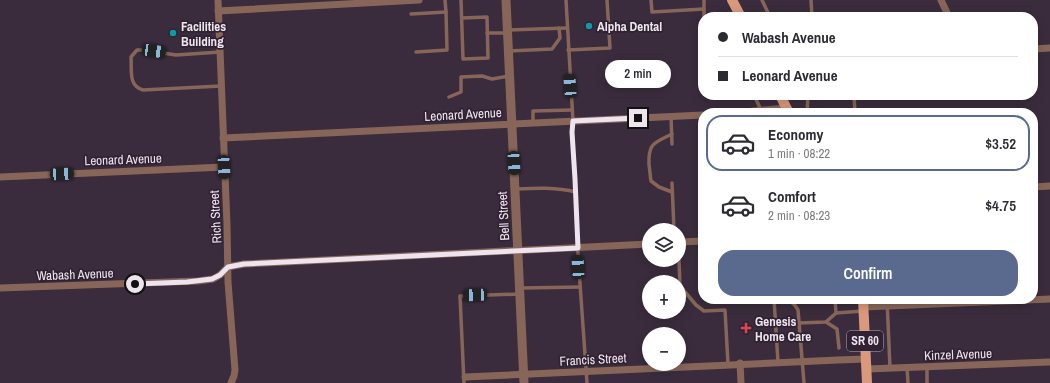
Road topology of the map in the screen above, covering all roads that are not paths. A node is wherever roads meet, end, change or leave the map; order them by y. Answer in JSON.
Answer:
{"nodes":[{"id":1,"x":218,"y":0,"type":"edge"},
{"id":2,"x":419,"y":0,"type":"edge"},
{"id":3,"x":445,"y":0,"type":"edge"},
{"id":4,"x":462,"y":0,"type":"edge"},
{"id":5,"x":506,"y":0,"type":"edge"},
{"id":6,"x":566,"y":0,"type":"edge"},
{"id":7,"x":607,"y":0,"type":"edge"},
{"id":8,"x":651,"y":0,"type":"edge"},
{"id":9,"x":704,"y":0,"type":"edge"},
{"id":10,"x":732,"y":0,"type":"edge"},
{"id":11,"x":762,"y":0,"type":"edge"},
{"id":12,"x":811,"y":0,"type":"edge"},
{"id":13,"x":941,"y":0,"type":"edge"},
{"id":14,"x":704,"y":9,"type":"joint"},
{"id":15,"x":218,"y":11,"type":"junction"},
{"id":16,"x":446,"y":12,"type":"junction"},
{"id":17,"x":738,"y":12,"type":"edge"},
{"id":18,"x":768,"y":12,"type":"edge"},
{"id":19,"x":812,"y":12,"type":"edge"},
{"id":20,"x":947,"y":12,"type":"edge"},
{"id":21,"x":411,"y":14,"type":"dead end"},
{"id":22,"x":462,"y":18,"type":"junction"},
{"id":23,"x":559,"y":28,"type":"junction"},
{"id":24,"x":567,"y":28,"type":"junction"},
{"id":25,"x":508,"y":31,"type":"junction"},
{"id":26,"x":487,"y":33,"type":"junction"},
{"id":27,"x":1050,"y":48,"type":"edge"},
{"id":28,"x":1038,"y":49,"type":"edge"},
{"id":29,"x":568,"y":50,"type":"junction"},
{"id":30,"x":509,"y":51,"type":"junction"},
{"id":31,"x":220,"y":52,"type":"junction"},
{"id":32,"x":416,"y":52,"type":"dead end"},
{"id":33,"x":510,"y":76,"type":"junction"},
{"id":34,"x":222,"y":86,"type":"junction"},
{"id":35,"x":449,"y":97,"type":"dead end"},
{"id":36,"x":572,"y":110,"type":"junction"},
{"id":37,"x":698,"y":115,"type":"edge"},
{"id":38,"x":671,"y":116,"type":"junction"},
{"id":39,"x":573,"y":121,"type":"junction"},
{"id":40,"x":533,"y":123,"type":"junction"},
{"id":41,"x":512,"y":124,"type":"junction"},
{"id":42,"x":672,"y":134,"type":"junction"},
{"id":43,"x":223,"y":138,"type":"junction"},
{"id":44,"x":672,"y":144,"type":"dead end"},
{"id":45,"x":224,"y":167,"type":"junction"},
{"id":46,"x":0,"y":177,"type":"edge"},
{"id":47,"x":672,"y":183,"type":"dead end"},
{"id":48,"x":1050,"y":186,"type":"edge"},
{"id":49,"x":1038,"y":187,"type":"edge"},
{"id":50,"x":515,"y":189,"type":"junction"},
{"id":51,"x":576,"y":192,"type":"junction"},
{"id":52,"x":672,"y":192,"type":"junction"},
{"id":53,"x":674,"y":223,"type":"edge"},
{"id":54,"x":698,"y":241,"type":"edge"},
{"id":55,"x":686,"y":242,"type":"edge"},
{"id":56,"x":642,"y":244,"type":"edge"},
{"id":57,"x":578,"y":248,"type":"junction"},
{"id":58,"x":518,"y":251,"type":"junction"},
{"id":59,"x":228,"y":267,"type":"junction"},
{"id":60,"x":679,"y":267,"type":"edge"},
{"id":61,"x":580,"y":287,"type":"junction"},
{"id":62,"x":0,"y":288,"type":"edge"},
{"id":63,"x":520,"y":291,"type":"junction"},
{"id":64,"x":1038,"y":299,"type":"edge"},
{"id":65,"x":1050,"y":299,"type":"edge"},
{"id":66,"x":774,"y":304,"type":"edge"},
{"id":67,"x":795,"y":304,"type":"edge"},
{"id":68,"x":835,"y":304,"type":"edge"},
{"id":69,"x":879,"y":304,"type":"edge"},
{"id":70,"x":887,"y":304,"type":"edge"},
{"id":71,"x":864,"y":306,"type":"edge"},
{"id":72,"x":836,"y":313,"type":"junction"},
{"id":73,"x":826,"y":322,"type":"junction"},
{"id":74,"x":799,"y":323,"type":"junction"},
{"id":75,"x":839,"y":348,"type":"dead end"},
{"id":76,"x":802,"y":361,"type":"junction"},
{"id":77,"x":778,"y":362,"type":"junction"},
{"id":78,"x":1050,"y":362,"type":"edge"},
{"id":79,"x":740,"y":363,"type":"junction"},
{"id":80,"x":728,"y":364,"type":"junction"},
{"id":81,"x":866,"y":364,"type":"junction"},
{"id":82,"x":907,"y":367,"type":"junction"},
{"id":83,"x":928,"y":367,"type":"junction"},
{"id":84,"x":890,"y":368,"type":"junction"},
{"id":85,"x":586,"y":372,"type":"junction"},
{"id":86,"x":524,"y":378,"type":"edge"},
{"id":87,"x":464,"y":380,"type":"edge"},
{"id":88,"x":231,"y":383,"type":"edge"},
{"id":89,"x":587,"y":383,"type":"edge"},
{"id":90,"x":741,"y":383,"type":"edge"},
{"id":91,"x":804,"y":383,"type":"edge"},
{"id":92,"x":867,"y":383,"type":"edge"},
{"id":93,"x":908,"y":383,"type":"edge"},
{"id":94,"x":927,"y":383,"type":"edge"}],
"edges":[{"from":1,"to":15,"type":"street","name":"Rich Street"},
{"from":2,"to":15,"type":"street"},
{"from":3,"to":16,"type":"lane"},
{"from":4,"to":22,"type":"lane"},
{"from":5,"to":25,"type":"street","name":"Bell Street"},
{"from":6,"to":24,"type":"lane"},
{"from":7,"to":29,"type":"lane"},
{"from":8,"to":14,"type":"lane"},
{"from":9,"to":14,"type":"lane"},
{"from":10,"to":17,"type":"main road"},
{"from":11,"to":18,"type":"lane"},
{"from":12,"to":19,"type":"lane"},
{"from":13,"to":20,"type":"street"},
{"from":15,"to":31,"type":"street","name":"Rich Street"},
{"from":16,"to":21,"type":"lane"},
{"from":16,"to":32,"type":"lane"},
{"from":22,"to":26,"type":"lane"},
{"from":22,"to":26,"type":"lane"},
{"from":23,"to":24,"type":"lane"},
{"from":23,"to":25,"type":"lane"},
{"from":23,"to":30,"type":"lane"},
{"from":24,"to":29,"type":"lane"},
{"from":25,"to":26,"type":"lane"},
{"from":25,"to":30,"type":"street","name":"Bell Street"},
{"from":27,"to":28,"type":"street"},
{"from":29,"to":36,"type":"lane"},
{"from":30,"to":33,"type":"street","name":"Bell Street"},
{"from":31,"to":34,"type":"street","name":"Rich Street"},
{"from":31,"to":34,"type":"lane"},
{"from":33,"to":35,"type":"lane"},
{"from":33,"to":41,"type":"street","name":"Bell Street"},
{"from":34,"to":43,"type":"street","name":"Rich Street"},
{"from":36,"to":39,"type":"lane"},
{"from":36,"to":40,"type":"lane"},
{"from":37,"to":38,"type":"street","name":"Leonard Avenue"},
{"from":38,"to":39,"type":"street","name":"Leonard Avenue"},
{"from":38,"to":42,"type":"lane"},
{"from":39,"to":40,"type":"street","name":"Leonard Avenue"},
{"from":39,"to":51,"type":"lane"},
{"from":40,"to":41,"type":"street","name":"Leonard Avenue"},
{"from":41,"to":43,"type":"street","name":"Leonard Avenue"},
{"from":41,"to":50,"type":"street","name":"Bell Street"},
{"from":42,"to":44,"type":"lane"},
{"from":42,"to":52,"type":"lane"},
{"from":43,"to":45,"type":"street","name":"Rich Street"},
{"from":45,"to":46,"type":"street","name":"Leonard Avenue"},
{"from":45,"to":59,"type":"street","name":"Rich Street"},
{"from":47,"to":52,"type":"lane"},
{"from":48,"to":49,"type":"street"},
{"from":50,"to":51,"type":"lane"},
{"from":50,"to":58,"type":"street","name":"Bell Street"},
{"from":51,"to":57,"type":"lane"},
{"from":52,"to":53,"type":"lane"},
{"from":54,"to":55,"type":"street"},
{"from":56,"to":57,"type":"street","name":"Wabash Avenue"},
{"from":57,"to":58,"type":"street","name":"Wabash Avenue"},
{"from":57,"to":61,"type":"lane"},
{"from":58,"to":59,"type":"street","name":"Wabash Avenue"},
{"from":58,"to":63,"type":"street","name":"Bell Street"},
{"from":59,"to":62,"type":"street","name":"Wabash Avenue"},
{"from":59,"to":88,"type":"street","name":"Rich Street"},
{"from":60,"to":80,"type":"lane"},
{"from":61,"to":63,"type":"lane"},
{"from":61,"to":85,"type":"lane"},
{"from":63,"to":86,"type":"street","name":"Bell Street"},
{"from":63,"to":87,"type":"lane"},
{"from":64,"to":65,"type":"street"},
{"from":66,"to":77,"type":"lane"},
{"from":67,"to":74,"type":"lane"},
{"from":68,"to":72,"type":"lane"},
{"from":69,"to":71,"type":"street"},
{"from":70,"to":84,"type":"lane"},
{"from":71,"to":72,"type":"lane"},
{"from":71,"to":81,"type":"main road","number":"SR 60"},
{"from":72,"to":73,"type":"lane"},
{"from":73,"to":74,"type":"lane"},
{"from":73,"to":75,"type":"lane"},
{"from":74,"to":76,"type":"lane"},
{"from":76,"to":77,"type":"street","name":"Francis Street"},
{"from":76,"to":81,"type":"street","name":"Francis Street"},
{"from":76,"to":91,"type":"lane"},
{"from":77,"to":79,"type":"street","name":"Francis Street"},
{"from":78,"to":83,"type":"street","name":"Kinzel Avenue"},
{"from":79,"to":80,"type":"street","name":"Francis Street"},
{"from":79,"to":90,"type":"street"},
{"from":80,"to":85,"type":"street","name":"Francis Street"},
{"from":81,"to":84,"type":"street","name":"Kinzel Avenue"},
{"from":81,"to":92,"type":"main road","number":"SR 60"},
{"from":82,"to":83,"type":"street","name":"Kinzel Avenue"},
{"from":82,"to":84,"type":"street","name":"Kinzel Avenue"},
{"from":82,"to":93,"type":"lane"},
{"from":83,"to":94,"type":"lane"},
{"from":85,"to":86,"type":"street","name":"Francis Street"},
{"from":85,"to":89,"type":"lane"},
{"from":86,"to":87,"type":"street","name":"Francis Street"}]}
